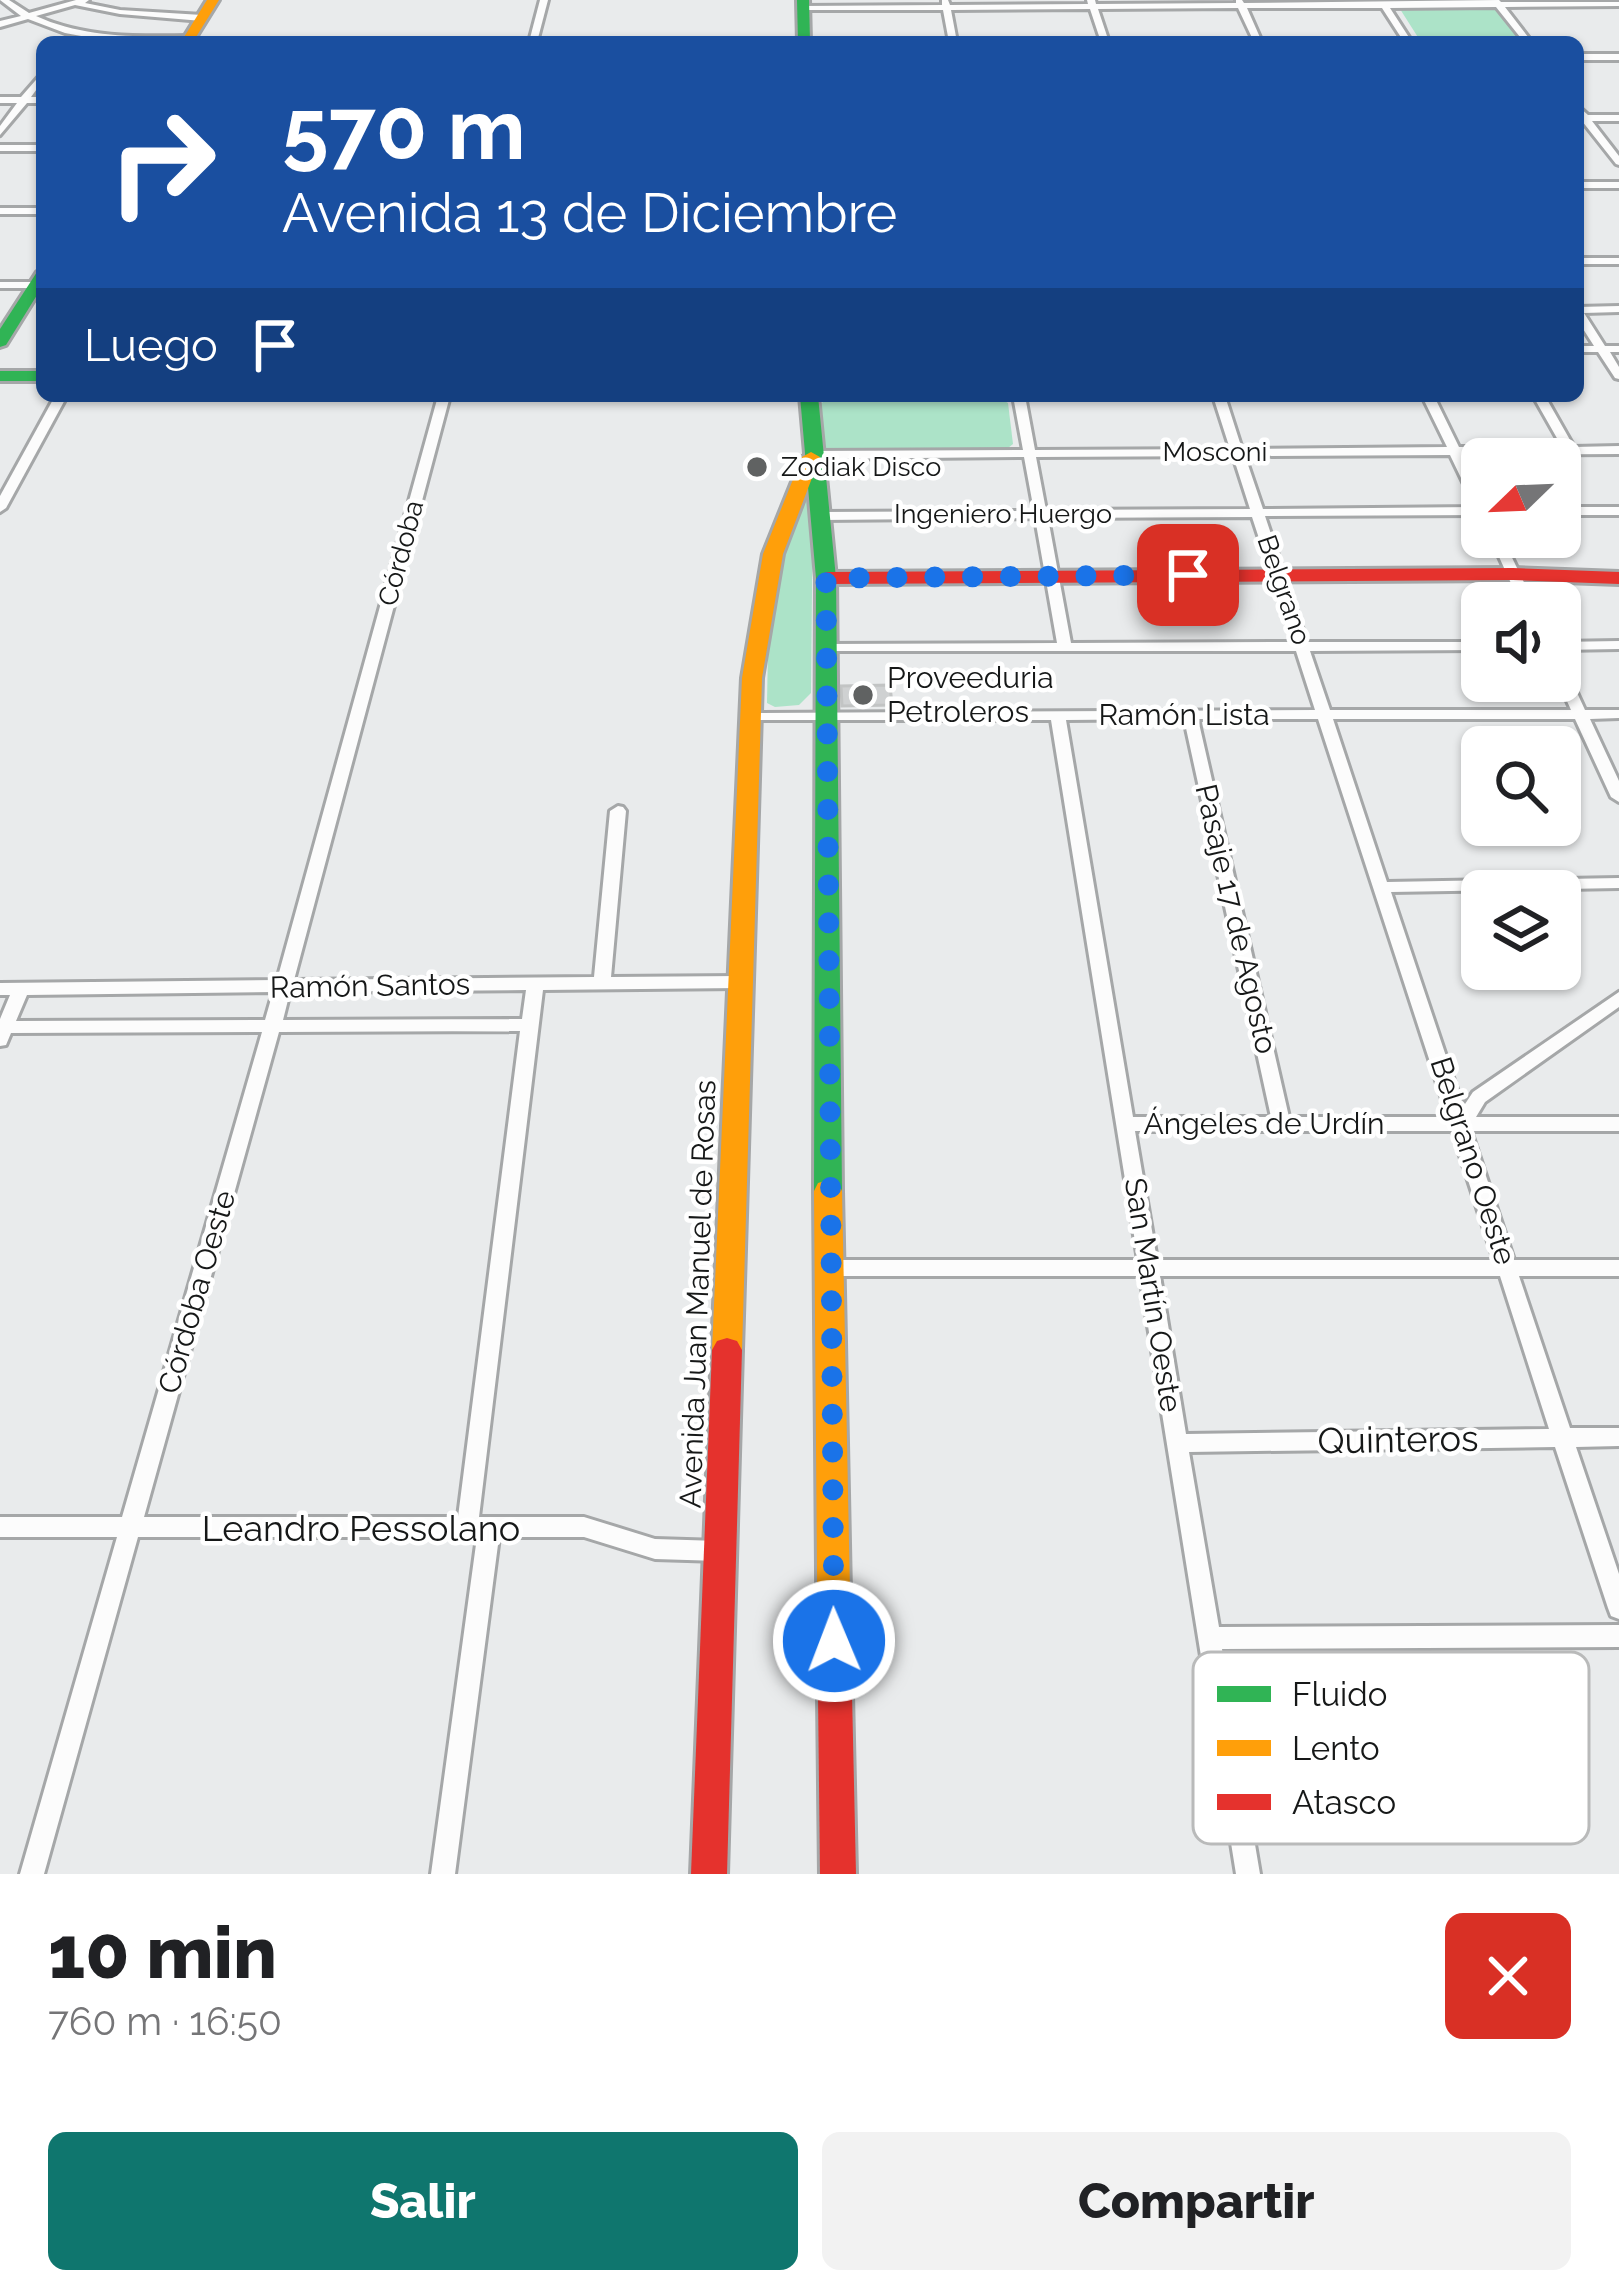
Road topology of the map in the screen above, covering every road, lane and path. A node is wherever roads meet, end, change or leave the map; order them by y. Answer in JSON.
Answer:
{"nodes":[{"id":1,"x":3,"y":0,"type":"edge"},
{"id":2,"x":544,"y":0,"type":"edge"},
{"id":3,"x":80,"y":1,"type":"edge"},
{"id":4,"x":1382,"y":2,"type":"edge"},
{"id":5,"x":1497,"y":2,"type":"edge"},
{"id":6,"x":1092,"y":3,"type":"edge"},
{"id":7,"x":1240,"y":3,"type":"edge"},
{"id":8,"x":1612,"y":3,"type":"edge"},
{"id":9,"x":803,"y":4,"type":"edge"},
{"id":10,"x":946,"y":4,"type":"edge"},
{"id":11,"x":1619,"y":14,"type":"edge"},
{"id":12,"x":24,"y":17,"type":"junction"},
{"id":13,"x":0,"y":24,"type":"edge"},
{"id":14,"x":198,"y":25,"type":"edge"},
{"id":15,"x":67,"y":36,"type":"edge"},
{"id":16,"x":91,"y":36,"type":"edge"},
{"id":17,"x":534,"y":36,"type":"edge"},
{"id":18,"x":804,"y":36,"type":"edge"},
{"id":19,"x":952,"y":36,"type":"edge"},
{"id":20,"x":1103,"y":36,"type":"edge"},
{"id":21,"x":1255,"y":36,"type":"edge"},
{"id":22,"x":1404,"y":36,"type":"edge"},
{"id":23,"x":1523,"y":36,"type":"edge"},
{"id":24,"x":1584,"y":57,"type":"edge"},
{"id":25,"x":1619,"y":57,"type":"edge"},
{"id":26,"x":36,"y":84,"type":"edge"},
{"id":27,"x":0,"y":100,"type":"edge"},
{"id":28,"x":24,"y":100,"type":"junction"},
{"id":29,"x":36,"y":100,"type":"edge"},
{"id":30,"x":1584,"y":116,"type":"edge"},
{"id":31,"x":1619,"y":118,"type":"edge"},
{"id":32,"x":1584,"y":121,"type":"edge"},
{"id":33,"x":0,"y":132,"type":"edge"},
{"id":34,"x":0,"y":148,"type":"edge"},
{"id":35,"x":36,"y":148,"type":"edge"},
{"id":36,"x":1619,"y":162,"type":"edge"},
{"id":37,"x":1584,"y":185,"type":"edge"},
{"id":38,"x":1619,"y":185,"type":"edge"},
{"id":39,"x":0,"y":211,"type":"edge"},
{"id":40,"x":36,"y":211,"type":"edge"},
{"id":41,"x":1584,"y":261,"type":"edge"},
{"id":42,"x":1619,"y":261,"type":"edge"},
{"id":43,"x":36,"y":280,"type":"edge"},
{"id":44,"x":0,"y":285,"type":"edge"},
{"id":45,"x":36,"y":285,"type":"edge"},
{"id":46,"x":1619,"y":309,"type":"edge"},
{"id":47,"x":1584,"y":311,"type":"edge"},
{"id":48,"x":1584,"y":320,"type":"edge"},
{"id":49,"x":0,"y":342,"type":"edge"},
{"id":50,"x":1584,"y":349,"type":"edge"},
{"id":51,"x":1602,"y":349,"type":"junction"},
{"id":52,"x":1619,"y":349,"type":"edge"},
{"id":53,"x":0,"y":376,"type":"edge"},
{"id":54,"x":36,"y":376,"type":"edge"},
{"id":55,"x":1619,"y":376,"type":"edge"},
{"id":56,"x":58,"y":402,"type":"edge"},
{"id":57,"x":442,"y":402,"type":"edge"},
{"id":58,"x":809,"y":402,"type":"edge"},
{"id":59,"x":1020,"y":402,"type":"edge"},
{"id":60,"x":1221,"y":402,"type":"edge"},
{"id":61,"x":1431,"y":402,"type":"edge"},
{"id":62,"x":1542,"y":402,"type":"edge"},
{"id":63,"x":1563,"y":438,"type":"edge"},
{"id":64,"x":1454,"y":450,"type":"junction"},
{"id":65,"x":1461,"y":450,"type":"edge"},
{"id":66,"x":1581,"y":450,"type":"edge"},
{"id":67,"x":1619,"y":450,"type":"edge"},
{"id":68,"x":1237,"y":452,"type":"junction"},
{"id":69,"x":1029,"y":453,"type":"junction"},
{"id":70,"x":812,"y":455,"type":"junction"},
{"id":71,"x":1461,"y":465,"type":"edge"},
{"id":72,"x":0,"y":508,"type":"edge"},
{"id":73,"x":1461,"y":510,"type":"edge"},
{"id":74,"x":1581,"y":511,"type":"edge"},
{"id":75,"x":1619,"y":511,"type":"edge"},
{"id":76,"x":1258,"y":513,"type":"junction"},
{"id":77,"x":1040,"y":514,"type":"junction"},
{"id":78,"x":821,"y":516,"type":"junction"},
{"id":79,"x":1506,"y":558,"type":"edge"},
{"id":80,"x":1513,"y":574,"type":"junction"},
{"id":81,"x":1619,"y":574,"type":"edge"},
{"id":82,"x":1279,"y":575,"type":"junction"},
{"id":83,"x":1052,"y":577,"type":"junction"},
{"id":84,"x":826,"y":578,"type":"junction"},
{"id":85,"x":1517,"y":582,"type":"edge"},
{"id":86,"x":1619,"y":645,"type":"edge"},
{"id":87,"x":1303,"y":646,"type":"junction"},
{"id":88,"x":1461,"y":646,"type":"edge"},
{"id":89,"x":1581,"y":646,"type":"edge"},
{"id":90,"x":1065,"y":647,"type":"junction"},
{"id":91,"x":827,"y":649,"type":"junction"},
{"id":92,"x":1574,"y":702,"type":"edge"},
{"id":93,"x":358,"y":710,"type":"joint"},
{"id":94,"x":1580,"y":714,"type":"junction"},
{"id":95,"x":1619,"y":714,"type":"edge"},
{"id":96,"x":1327,"y":715,"type":"junction"},
{"id":97,"x":748,"y":716,"type":"junction"},
{"id":98,"x":829,"y":716,"type":"junction"},
{"id":99,"x":1058,"y":716,"type":"junction"},
{"id":100,"x":1190,"y":716,"type":"junction"},
{"id":101,"x":1619,"y":797,"type":"edge"},
{"id":102,"x":618,"y":811,"type":"dead end"},
{"id":103,"x":1619,"y":883,"type":"edge"},
{"id":104,"x":1383,"y":887,"type":"junction"},
{"id":105,"x":740,"y":982,"type":"junction"},
{"id":106,"x":535,"y":984,"type":"junction"},
{"id":107,"x":602,"y":984,"type":"junction"},
{"id":108,"x":0,"y":988,"type":"edge"},
{"id":109,"x":21,"y":988,"type":"junction"},
{"id":110,"x":283,"y":988,"type":"junction"},
{"id":111,"x":1619,"y":998,"type":"edge"},
{"id":112,"x":530,"y":1025,"type":"junction"},
{"id":113,"x":272,"y":1026,"type":"junction"},
{"id":114,"x":2,"y":1031,"type":"edge"},
{"id":115,"x":1281,"y":1123,"type":"junction"},
{"id":116,"x":1125,"y":1124,"type":"junction"},
{"id":117,"x":1619,"y":1124,"type":"edge"},
{"id":118,"x":1461,"y":1125,"type":"junction"},
{"id":119,"x":828,"y":1268,"type":"junction"},
{"id":120,"x":1508,"y":1268,"type":"junction"},
{"id":121,"x":1619,"y":1268,"type":"edge"},
{"id":122,"x":1149,"y":1269,"type":"junction"},
{"id":123,"x":1563,"y":1437,"type":"junction"},
{"id":124,"x":1619,"y":1437,"type":"edge"},
{"id":125,"x":1178,"y":1443,"type":"junction"},
{"id":126,"x":0,"y":1527,"type":"edge"},
{"id":127,"x":131,"y":1528,"type":"junction"},
{"id":128,"x":478,"y":1528,"type":"junction"},
{"id":129,"x":718,"y":1551,"type":"junction"},
{"id":130,"x":1619,"y":1608,"type":"edge"},
{"id":131,"x":1619,"y":1636,"type":"edge"},
{"id":132,"x":1209,"y":1638,"type":"junction"},
{"id":133,"x":1211,"y":1652,"type":"edge"},
{"id":134,"x":1243,"y":1844,"type":"edge"},
{"id":135,"x":32,"y":1874,"type":"edge"},
{"id":136,"x":443,"y":1874,"type":"edge"},
{"id":137,"x":709,"y":1874,"type":"edge"},
{"id":138,"x":838,"y":1874,"type":"edge"},
{"id":139,"x":1248,"y":1874,"type":"edge"}],
"edges":[{"from":1,"to":12,"type":"street"},
{"from":2,"to":17,"type":"street"},
{"from":3,"to":12,"type":"street"},
{"from":3,"to":14,"type":"street"},
{"from":4,"to":5,"type":"street"},
{"from":4,"to":7,"type":"street"},
{"from":4,"to":22,"type":"street"},
{"from":5,"to":8,"type":"street"},
{"from":5,"to":23,"type":"street"},
{"from":6,"to":7,"type":"street"},
{"from":6,"to":10,"type":"street"},
{"from":6,"to":20,"type":"street"},
{"from":7,"to":21,"type":"street"},
{"from":8,"to":11,"type":"street"},
{"from":9,"to":10,"type":"street"},
{"from":9,"to":18,"type":"street"},
{"from":10,"to":19,"type":"street"},
{"from":12,"to":13,"type":"street"},
{"from":12,"to":15,"type":"street"},
{"from":14,"to":16,"type":"street"},
{"from":24,"to":25,"type":"street"},
{"from":26,"to":28,"type":"street"},
{"from":27,"to":28,"type":"street"},
{"from":28,"to":29,"type":"street"},
{"from":28,"to":33,"type":"street"},
{"from":30,"to":31,"type":"street"},
{"from":32,"to":36,"type":"street"},
{"from":34,"to":35,"type":"street"},
{"from":37,"to":38,"type":"street"},
{"from":39,"to":40,"type":"street"},
{"from":41,"to":42,"type":"street"},
{"from":43,"to":44,"type":"street"},
{"from":45,"to":49,"type":"street"},
{"from":46,"to":47,"type":"street"},
{"from":48,"to":51,"type":"street"},
{"from":50,"to":51,"type":"street"},
{"from":51,"to":52,"type":"street"},
{"from":51,"to":55,"type":"street"},
{"from":53,"to":54,"type":"street"},
{"from":56,"to":72,"type":"street"},
{"from":57,"to":93,"type":"street","name":"Córdoba"},
{"from":58,"to":70,"type":"street"},
{"from":59,"to":69,"type":"street"},
{"from":60,"to":68,"type":"street","name":"Belgrano"},
{"from":61,"to":64,"type":"street"},
{"from":62,"to":63,"type":"street"},
{"from":64,"to":65,"type":"street","name":"Mosconi"},
{"from":64,"to":68,"type":"street","name":"Mosconi"},
{"from":64,"to":71,"type":"street"},
{"from":66,"to":67,"type":"street","name":"Mosconi"},
{"from":68,"to":69,"type":"street","name":"Mosconi"},
{"from":68,"to":76,"type":"street","name":"Belgrano"},
{"from":69,"to":70,"type":"street","name":"Mosconi"},
{"from":69,"to":77,"type":"street"},
{"from":70,"to":78,"type":"street"},
{"from":70,"to":97,"type":"street","name":"Avenida Juan Manuel de Rosas"},
{"from":73,"to":76,"type":"street","name":"Ingeniero Huergo"},
{"from":74,"to":75,"type":"street"},
{"from":76,"to":77,"type":"street","name":"Ingeniero Huergo"},
{"from":76,"to":82,"type":"street","name":"Belgrano"},
{"from":77,"to":78,"type":"street","name":"Ingeniero Huergo"},
{"from":77,"to":83,"type":"street"},
{"from":78,"to":84,"type":"street"},
{"from":79,"to":80,"type":"street"},
{"from":80,"to":81,"type":"street"},
{"from":80,"to":82,"type":"street"},
{"from":80,"to":85,"type":"street"},
{"from":82,"to":83,"type":"street"},
{"from":82,"to":87,"type":"street","name":"Belgrano"},
{"from":83,"to":84,"type":"street"},
{"from":83,"to":90,"type":"street"},
{"from":84,"to":91,"type":"street"},
{"from":86,"to":89,"type":"street"},
{"from":87,"to":88,"type":"street"},
{"from":87,"to":90,"type":"street"},
{"from":87,"to":96,"type":"street","name":"Belgrano"},
{"from":90,"to":91,"type":"street"},
{"from":91,"to":98,"type":"street"},
{"from":92,"to":94,"type":"street"},
{"from":93,"to":110,"type":"street","name":"Córdoba Oeste"},
{"from":94,"to":95,"type":"street","name":"Ramón Lista"},
{"from":94,"to":96,"type":"street","name":"Ramón Lista"},
{"from":94,"to":101,"type":"street"},
{"from":96,"to":100,"type":"street","name":"Ramón Lista"},
{"from":96,"to":104,"type":"street","name":"Belgrano Oeste"},
{"from":97,"to":98,"type":"street","name":"Ramón Lista"},
{"from":97,"to":105,"type":"street","name":"Avenida Juan Manuel de Rosas"},
{"from":98,"to":99,"type":"street","name":"Ramón Lista"},
{"from":98,"to":119,"type":"street"},
{"from":99,"to":100,"type":"street","name":"Ramón Lista"},
{"from":99,"to":116,"type":"street","name":"San Martín Oeste"},
{"from":100,"to":115,"type":"street","name":"Pasaje 17 de Agosto"},
{"from":102,"to":107,"type":"street"},
{"from":103,"to":104,"type":"street"},
{"from":104,"to":118,"type":"street","name":"Belgrano Oeste"},
{"from":105,"to":107,"type":"street","name":"Ramón Santos"},
{"from":105,"to":129,"type":"street","name":"Avenida Juan Manuel de Rosas"},
{"from":106,"to":107,"type":"street","name":"Ramón Santos"},
{"from":106,"to":110,"type":"street","name":"Ramón Santos"},
{"from":106,"to":112,"type":"street"},
{"from":108,"to":109,"type":"street","name":"Ramón Santos"},
{"from":109,"to":110,"type":"street","name":"Ramón Santos"},
{"from":109,"to":114,"type":"street"},
{"from":110,"to":113,"type":"street","name":"Córdoba Oeste"},
{"from":111,"to":118,"type":"street"},
{"from":112,"to":113,"type":"street","name":"Ramón Santos"},
{"from":112,"to":128,"type":"street"},
{"from":113,"to":114,"type":"street","name":"Ramón Santos"},
{"from":113,"to":127,"type":"street","name":"Córdoba Oeste"},
{"from":115,"to":116,"type":"street","name":"Ángeles de Urdín"},
{"from":115,"to":118,"type":"street","name":"Ángeles de Urdín"},
{"from":116,"to":122,"type":"street","name":"San Martín Oeste"},
{"from":117,"to":118,"type":"street","name":"Ángeles de Urdín"},
{"from":118,"to":120,"type":"street","name":"Belgrano Oeste"},
{"from":119,"to":122,"type":"street"},
{"from":119,"to":138,"type":"street"},
{"from":120,"to":121,"type":"street"},
{"from":120,"to":122,"type":"street"},
{"from":120,"to":123,"type":"street","name":"Belgrano Oeste"},
{"from":122,"to":125,"type":"street","name":"San Martín Oeste"},
{"from":123,"to":124,"type":"street","name":"Quinteros"},
{"from":123,"to":125,"type":"street","name":"Quinteros"},
{"from":123,"to":130,"type":"street","name":"Belgrano Oeste"},
{"from":125,"to":132,"type":"street","name":"San Martín Oeste"},
{"from":126,"to":127,"type":"street","name":"Leandro Pessolano"},
{"from":127,"to":128,"type":"street","name":"Leandro Pessolano"},
{"from":127,"to":135,"type":"street","name":"Córdoba Oeste"},
{"from":128,"to":129,"type":"street","name":"Leandro Pessolano"},
{"from":128,"to":136,"type":"street"},
{"from":129,"to":137,"type":"street","name":"Avenida Juan Manuel de Rosas"},
{"from":131,"to":132,"type":"street"},
{"from":132,"to":133,"type":"street","name":"San Martín Oeste"},
{"from":134,"to":139,"type":"street","name":"San Martín Oeste"}]}
